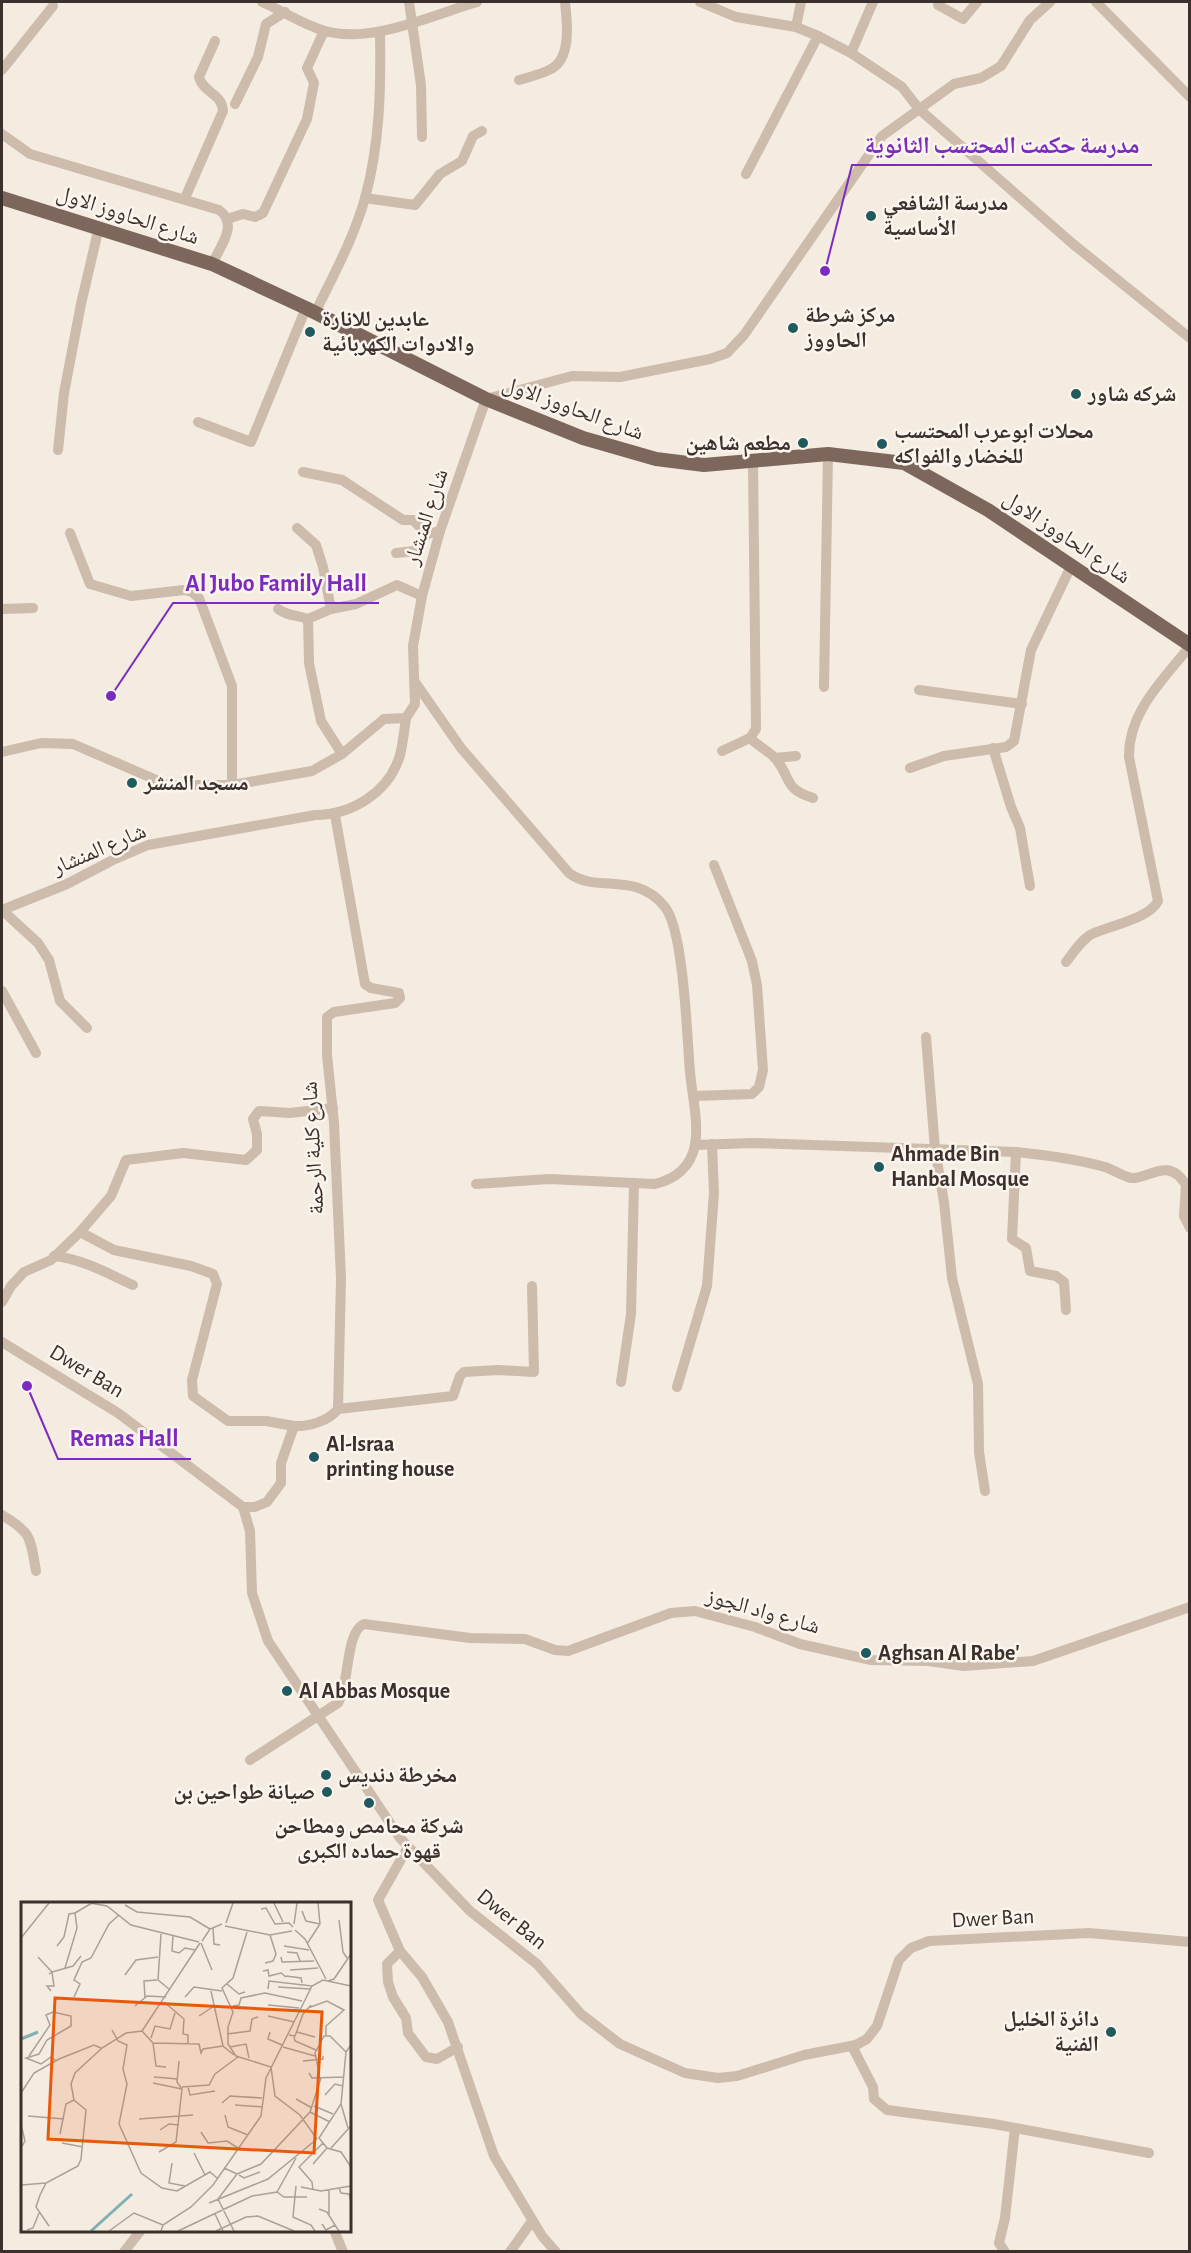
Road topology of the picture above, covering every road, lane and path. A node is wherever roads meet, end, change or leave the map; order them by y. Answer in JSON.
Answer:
{"nodes":[{"id":1,"x":262,"y":2,"type":"edge"},
{"id":2,"x":409,"y":2,"type":"edge"},
{"id":3,"x":477,"y":2,"type":"edge"},
{"id":4,"x":565,"y":2,"type":"edge"},
{"id":5,"x":700,"y":2,"type":"edge"},
{"id":6,"x":801,"y":2,"type":"edge"},
{"id":7,"x":873,"y":2,"type":"edge"},
{"id":8,"x":977,"y":2,"type":"edge"},
{"id":9,"x":1050,"y":2,"type":"edge"},
{"id":10,"x":1096,"y":2,"type":"edge"},
{"id":11,"x":938,"y":5,"type":"dead end"},
{"id":12,"x":53,"y":6,"type":"dead end"},
{"id":13,"x":285,"y":12,"type":"junction"},
{"id":14,"x":413,"y":21,"type":"junction"},
{"id":15,"x":796,"y":27,"type":"junction"},
{"id":16,"x":324,"y":31,"type":"junction"},
{"id":17,"x":380,"y":33,"type":"junction"},
{"id":18,"x":818,"y":36,"type":"junction"},
{"id":19,"x":215,"y":41,"type":"dead end"},
{"id":20,"x":851,"y":53,"type":"junction"},
{"id":21,"x":2,"y":70,"type":"edge"},
{"id":22,"x":519,"y":80,"type":"dead end"},
{"id":23,"x":1190,"y":97,"type":"edge"},
{"id":24,"x":235,"y":104,"type":"dead end"},
{"id":25,"x":919,"y":110,"type":"junction"},
{"id":26,"x":482,"y":131,"type":"dead end"},
{"id":27,"x":2,"y":134,"type":"edge"},
{"id":28,"x":422,"y":137,"type":"dead end"},
{"id":29,"x":746,"y":174,"type":"dead end"},
{"id":30,"x":2,"y":198,"type":"edge"},
{"id":31,"x":185,"y":198,"type":"junction"},
{"id":32,"x":365,"y":198,"type":"junction"},
{"id":33,"x":227,"y":219,"type":"junction"},
{"id":34,"x":99,"y":227,"type":"junction"},
{"id":35,"x":212,"y":264,"type":"junction"},
{"id":36,"x":311,"y":310,"type":"junction"},
{"id":37,"x":1190,"y":338,"type":"edge"},
{"id":38,"x":486,"y":399,"type":"junction"},
{"id":39,"x":198,"y":422,"type":"dead end"},
{"id":40,"x":58,"y":450,"type":"dead end"},
{"id":41,"x":828,"y":454,"type":"junction"},
{"id":42,"x":753,"y":462,"type":"junction"},
{"id":43,"x":303,"y":472,"type":"dead end"},
{"id":44,"x":297,"y":528,"type":"dead end"},
{"id":45,"x":440,"y":531,"type":"junction"},
{"id":46,"x":70,"y":532,"type":"dead end"},
{"id":47,"x":427,"y":534,"type":"junction"},
{"id":48,"x":396,"y":554,"type":"dead end"},
{"id":49,"x":1072,"y":564,"type":"junction"},
{"id":50,"x":422,"y":596,"type":"junction"},
{"id":51,"x":33,"y":608,"type":"dead end"},
{"id":52,"x":2,"y":609,"type":"edge"},
{"id":53,"x":278,"y":609,"type":"dead end"},
{"id":54,"x":331,"y":609,"type":"junction"},
{"id":55,"x":308,"y":619,"type":"junction"},
{"id":56,"x":1190,"y":645,"type":"edge"},
{"id":57,"x":416,"y":682,"type":"junction"},
{"id":58,"x":824,"y":687,"type":"dead end"},
{"id":59,"x":919,"y":690,"type":"dead end"},
{"id":60,"x":1022,"y":704,"type":"junction"},
{"id":61,"x":406,"y":718,"type":"junction"},
{"id":62,"x":750,"y":738,"type":"junction"},
{"id":63,"x":993,"y":748,"type":"junction"},
{"id":64,"x":2,"y":752,"type":"edge"},
{"id":65,"x":722,"y":752,"type":"dead end"},
{"id":66,"x":342,"y":754,"type":"junction"},
{"id":67,"x":796,"y":756,"type":"dead end"},
{"id":68,"x":775,"y":758,"type":"junction"},
{"id":69,"x":910,"y":768,"type":"dead end"},
{"id":70,"x":232,"y":785,"type":"junction"},
{"id":71,"x":813,"y":798,"type":"dead end"},
{"id":72,"x":335,"y":815,"type":"junction"},
{"id":73,"x":714,"y":865,"type":"dead end"},
{"id":74,"x":1030,"y":886,"type":"dead end"},
{"id":75,"x":2,"y":910,"type":"edge"},
{"id":76,"x":1066,"y":962,"type":"dead end"},
{"id":77,"x":2,"y":991,"type":"edge"},
{"id":78,"x":87,"y":1028,"type":"dead end"},
{"id":79,"x":926,"y":1036,"type":"dead end"},
{"id":80,"x":36,"y":1053,"type":"dead end"},
{"id":81,"x":694,"y":1096,"type":"junction"},
{"id":82,"x":333,"y":1108,"type":"junction"},
{"id":83,"x":712,"y":1144,"type":"junction"},
{"id":84,"x":695,"y":1145,"type":"junction"},
{"id":85,"x":935,"y":1149,"type":"junction"},
{"id":86,"x":1016,"y":1152,"type":"junction"},
{"id":87,"x":476,"y":1184,"type":"dead end"},
{"id":88,"x":634,"y":1184,"type":"junction"},
{"id":89,"x":1188,"y":1185,"type":"edge"},
{"id":90,"x":1190,"y":1228,"type":"edge"},
{"id":91,"x":80,"y":1232,"type":"junction"},
{"id":92,"x":54,"y":1256,"type":"junction"},
{"id":93,"x":133,"y":1285,"type":"dead end"},
{"id":94,"x":532,"y":1286,"type":"dead end"},
{"id":95,"x":2,"y":1302,"type":"edge"},
{"id":96,"x":1066,"y":1310,"type":"dead end"},
{"id":97,"x":2,"y":1342,"type":"edge"},
{"id":98,"x":621,"y":1382,"type":"dead end"},
{"id":99,"x":677,"y":1387,"type":"dead end"},
{"id":100,"x":338,"y":1409,"type":"junction"},
{"id":101,"x":294,"y":1426,"type":"junction"},
{"id":102,"x":985,"y":1491,"type":"dead end"},
{"id":103,"x":243,"y":1507,"type":"junction"},
{"id":104,"x":2,"y":1515,"type":"edge"},
{"id":105,"x":36,"y":1571,"type":"dead end"},
{"id":106,"x":1190,"y":1607,"type":"edge"},
{"id":107,"x":316,"y":1714,"type":"junction"},
{"id":108,"x":250,"y":1760,"type":"dead end"},
{"id":109,"x":408,"y":1847,"type":"junction"},
{"id":110,"x":1190,"y":1942,"type":"edge"},
{"id":111,"x":400,"y":1951,"type":"junction"},
{"id":112,"x":852,"y":2046,"type":"junction"},
{"id":113,"x":458,"y":2047,"type":"junction"},
{"id":114,"x":1015,"y":2128,"type":"junction"},
{"id":115,"x":1149,"y":2153,"type":"dead end"},
{"id":116,"x":532,"y":2221,"type":"junction"},
{"id":117,"x":139,"y":2232,"type":"edge"},
{"id":118,"x":335,"y":2232,"type":"edge"},
{"id":119,"x":124,"y":2252,"type":"edge"},
{"id":120,"x":343,"y":2252,"type":"edge"},
{"id":121,"x":510,"y":2252,"type":"edge"},
{"id":122,"x":556,"y":2252,"type":"edge"},
{"id":123,"x":1005,"y":2252,"type":"edge"}],
"edges":[{"from":1,"to":13,"type":"street"},
{"from":2,"to":14,"type":"street"},
{"from":3,"to":14,"type":"street"},
{"from":4,"to":22,"type":"street"},
{"from":5,"to":15,"type":"street"},
{"from":6,"to":15,"type":"street"},
{"from":7,"to":20,"type":"street"},
{"from":8,"to":11,"type":"street"},
{"from":9,"to":25,"type":"street"},
{"from":10,"to":23,"type":"street"},
{"from":12,"to":21,"type":"street"},
{"from":13,"to":16,"type":"street"},
{"from":13,"to":24,"type":"street"},
{"from":14,"to":17,"type":"street"},
{"from":14,"to":28,"type":"street"},
{"from":15,"to":18,"type":"street"},
{"from":16,"to":17,"type":"street"},
{"from":16,"to":33,"type":"street"},
{"from":17,"to":32,"type":"street"},
{"from":18,"to":20,"type":"street"},
{"from":18,"to":29,"type":"street"},
{"from":19,"to":31,"type":"street"},
{"from":20,"to":25,"type":"street"},
{"from":25,"to":37,"type":"street"},
{"from":25,"to":38,"type":"street"},
{"from":26,"to":32,"type":"street"},
{"from":27,"to":31,"type":"street"},
{"from":30,"to":34,"type":"main road","name":"شارع الحاووز الاول"},
{"from":31,"to":33,"type":"street"},
{"from":32,"to":36,"type":"street"},
{"from":33,"to":35,"type":"street"},
{"from":34,"to":35,"type":"main road","name":"شارع الحاووز الاول"},
{"from":34,"to":40,"type":"street"},
{"from":35,"to":36,"type":"main road","name":"شارع الحاووز الاول"},
{"from":36,"to":38,"type":"main road","name":"شارع الحاووز الاول"},
{"from":36,"to":39,"type":"street"},
{"from":38,"to":42,"type":"main road","name":"شارع الحاووز الاول"},
{"from":38,"to":45,"type":"street","name":"شارع المنشار"},
{"from":41,"to":42,"type":"main road","name":"شارع الحاووز الاول"},
{"from":41,"to":49,"type":"main road","name":"شارع الحاووز الاول"},
{"from":41,"to":58,"type":"street"},
{"from":42,"to":62,"type":"street"},
{"from":43,"to":47,"type":"street"},
{"from":44,"to":54,"type":"street"},
{"from":45,"to":47,"type":"street"},
{"from":45,"to":50,"type":"street","name":"شارع المنشار"},
{"from":46,"to":70,"type":"street"},
{"from":47,"to":48,"type":"street"},
{"from":49,"to":56,"type":"main road","name":"شارع الحاووز الاول"},
{"from":49,"to":60,"type":"street"},
{"from":50,"to":54,"type":"street"},
{"from":50,"to":57,"type":"street","name":"شارع المنشار"},
{"from":51,"to":52,"type":"street"},
{"from":53,"to":55,"type":"street"},
{"from":54,"to":55,"type":"street"},
{"from":55,"to":66,"type":"street"},
{"from":56,"to":76,"type":"street"},
{"from":57,"to":61,"type":"street","name":"شارع المنشار"},
{"from":57,"to":81,"type":"street"},
{"from":59,"to":60,"type":"street"},
{"from":60,"to":63,"type":"street"},
{"from":61,"to":66,"type":"street"},
{"from":61,"to":72,"type":"street","name":"شارع المنشار"},
{"from":62,"to":65,"type":"street"},
{"from":62,"to":68,"type":"street"},
{"from":63,"to":69,"type":"street"},
{"from":63,"to":74,"type":"street"},
{"from":64,"to":70,"type":"street"},
{"from":66,"to":70,"type":"street"},
{"from":67,"to":68,"type":"street"},
{"from":68,"to":71,"type":"street"},
{"from":72,"to":75,"type":"street","name":"شارع المنشار"},
{"from":72,"to":82,"type":"street","name":"شارع كلية الرحمة"},
{"from":73,"to":81,"type":"street"},
{"from":75,"to":78,"type":"street"},
{"from":77,"to":80,"type":"street"},
{"from":79,"to":85,"type":"street"},
{"from":81,"to":84,"type":"street"},
{"from":82,"to":91,"type":"street"},
{"from":82,"to":100,"type":"street","name":"شارع كلية الرحمة"},
{"from":83,"to":84,"type":"street"},
{"from":83,"to":85,"type":"street"},
{"from":83,"to":99,"type":"street"},
{"from":84,"to":88,"type":"street"},
{"from":85,"to":86,"type":"street"},
{"from":85,"to":102,"type":"street"},
{"from":86,"to":89,"type":"street"},
{"from":86,"to":96,"type":"street"},
{"from":87,"to":88,"type":"street"},
{"from":88,"to":98,"type":"street"},
{"from":89,"to":90,"type":"street"},
{"from":91,"to":92,"type":"street"},
{"from":91,"to":101,"type":"street"},
{"from":92,"to":93,"type":"street"},
{"from":92,"to":95,"type":"street"},
{"from":94,"to":100,"type":"street"},
{"from":97,"to":103,"type":"street","name":"Dwer Ban"},
{"from":100,"to":101,"type":"street"},
{"from":101,"to":103,"type":"street"},
{"from":103,"to":107,"type":"street","name":"Dwer Ban"},
{"from":104,"to":105,"type":"street"},
{"from":106,"to":107,"type":"street","name":"شارع واد الجوز"},
{"from":107,"to":108,"type":"street","name":"شارع واد الجوز"},
{"from":107,"to":109,"type":"street","name":"Dwer Ban"},
{"from":109,"to":111,"type":"street"},
{"from":109,"to":112,"type":"street","name":"Dwer Ban"},
{"from":110,"to":112,"type":"street","name":"Dwer Ban"},
{"from":111,"to":113,"type":"street"},
{"from":111,"to":113,"type":"street"},
{"from":112,"to":114,"type":"street"},
{"from":113,"to":116,"type":"street"},
{"from":114,"to":115,"type":"street"},
{"from":114,"to":123,"type":"street"},
{"from":116,"to":121,"type":"street"},
{"from":116,"to":122,"type":"street"},
{"from":117,"to":119,"type":"street"},
{"from":118,"to":120,"type":"street"}]}
